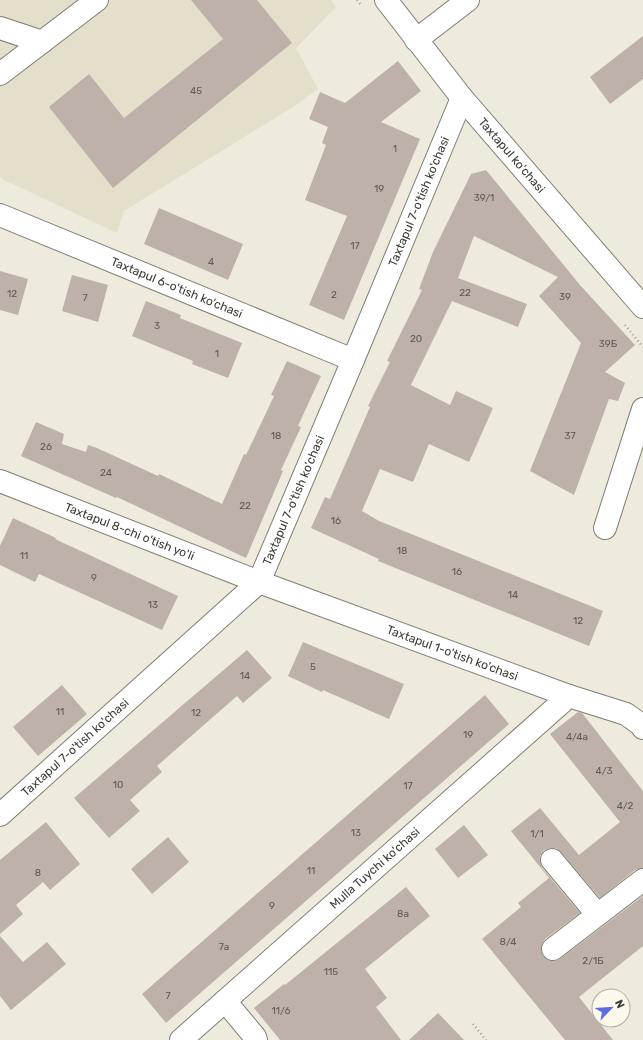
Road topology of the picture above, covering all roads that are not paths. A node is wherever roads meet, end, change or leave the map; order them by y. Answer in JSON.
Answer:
{"nodes":[{"id":1,"x":97,"y":0,"type":"edge"},
{"id":2,"x":386,"y":0,"type":"edge"},
{"id":3,"x":468,"y":0,"type":"edge"},
{"id":4,"x":0,"y":28,"type":"edge"},
{"id":5,"x":416,"y":40,"type":"junction"},
{"id":6,"x":42,"y":42,"type":"junction"},
{"id":7,"x":0,"y":74,"type":"edge"},
{"id":8,"x":462,"y":98,"type":"junction"},
{"id":9,"x":0,"y":215,"type":"edge"},
{"id":10,"x":643,"y":307,"type":"edge"},
{"id":11,"x":353,"y":360,"type":"junction"},
{"id":12,"x":643,"y":409,"type":"edge"},
{"id":13,"x":0,"y":482,"type":"edge"},
{"id":14,"x":605,"y":528,"type":"dead end"},
{"id":15,"x":259,"y":582,"type":"junction"},
{"id":16,"x":569,"y":696,"type":"junction"},
{"id":17,"x":643,"y":728,"type":"edge"},
{"id":18,"x":0,"y":815,"type":"edge"},
{"id":19,"x":552,"y":860,"type":"dead end"},
{"id":20,"x":643,"y":880,"type":"edge"},
{"id":21,"x":597,"y":914,"type":"junction"},
{"id":22,"x":553,"y":948,"type":"dead end"},
{"id":23,"x":225,"y":1001,"type":"junction"},
{"id":24,"x":181,"y":1040,"type":"edge"},
{"id":25,"x":256,"y":1040,"type":"edge"}],
"edges":[{"from":1,"to":6,"type":"street"},
{"from":2,"to":5,"type":"street","name":"Taxtapul ko'chasi"},
{"from":3,"to":5,"type":"street"},
{"from":4,"to":6,"type":"street"},
{"from":5,"to":8,"type":"street","name":"Taxtapul ko'chasi"},
{"from":6,"to":7,"type":"street"},
{"from":8,"to":10,"type":"street","name":"Taxtapul ko'chasi"},
{"from":8,"to":11,"type":"street","name":"Taxtapul 7-o'tish ko'chasi"},
{"from":9,"to":11,"type":"street","name":"Taxtapul 6-o'tish ko'chasi"},
{"from":11,"to":15,"type":"street","name":"Taxtapul 7-o'tish ko'chasi"},
{"from":12,"to":14,"type":"street"},
{"from":13,"to":15,"type":"street","name":"Taxtapul 8-chi o'tish yo'li"},
{"from":15,"to":16,"type":"street","name":"Taxtapul 1-o'tish ko'chasi"},
{"from":15,"to":18,"type":"street","name":"Taxtapul 7-o'tish ko'chasi"},
{"from":16,"to":17,"type":"street","name":"Taxtapul 1-o'tish ko'chasi"},
{"from":16,"to":23,"type":"street","name":"Mulla Tuychi ko'chasi"},
{"from":19,"to":21,"type":"street"},
{"from":20,"to":21,"type":"street"},
{"from":21,"to":22,"type":"street"},
{"from":23,"to":24,"type":"street","name":"Mulla Tuychi ko'chasi"},
{"from":23,"to":25,"type":"street"}]}
